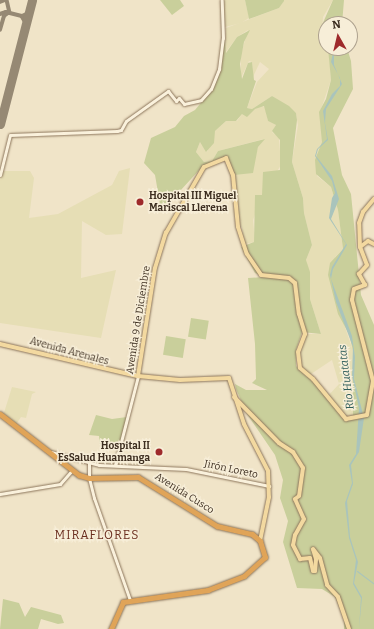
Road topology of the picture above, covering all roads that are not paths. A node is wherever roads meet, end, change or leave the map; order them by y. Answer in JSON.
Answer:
{"nodes":[{"id":1,"x":222,"y":0,"type":"edge"},
{"id":2,"x":0,"y":175,"type":"edge"},
{"id":3,"x":374,"y":199,"type":"edge"},
{"id":4,"x":374,"y":244,"type":"edge"},
{"id":5,"x":360,"y":247,"type":"junction"},
{"id":6,"x":0,"y":344,"type":"edge"},
{"id":7,"x":138,"y":376,"type":"junction"},
{"id":8,"x":234,"y":397,"type":"junction"},
{"id":9,"x":0,"y":415,"type":"edge"},
{"id":10,"x":48,"y":451,"type":"junction"},
{"id":11,"x":90,"y":462,"type":"junction"},
{"id":12,"x":115,"y":465,"type":"junction"},
{"id":13,"x":71,"y":470,"type":"junction"},
{"id":14,"x":90,"y":478,"type":"junction"},
{"id":15,"x":269,"y":486,"type":"junction"},
{"id":16,"x":0,"y":493,"type":"edge"},
{"id":17,"x":260,"y":540,"type":"junction"},
{"id":18,"x":130,"y":600,"type":"junction"},
{"id":19,"x":111,"y":629,"type":"edge"},
{"id":20,"x":349,"y":629,"type":"edge"}],
"edges":[{"from":1,"to":2,"type":"street"},
{"from":3,"to":5,"type":"main road"},
{"from":4,"to":5,"type":"main road"},
{"from":5,"to":7,"type":"main road","name":"Avenida 9 de Diciembre"},
{"from":6,"to":7,"type":"main road","name":"Avenida Arenales"},
{"from":7,"to":8,"type":"main road","name":"Avenida Arenales"},
{"from":7,"to":12,"type":"street","name":"Avenida 9 de Diciembre"},
{"from":8,"to":15,"type":"main road"},
{"from":8,"to":20,"type":"main road"},
{"from":9,"to":10,"type":"highway","name":"Avenida Cusco"},
{"from":10,"to":11,"type":"street","name":"Jirón Loreto"},
{"from":10,"to":13,"type":"highway","name":"Avenida Cusco"},
{"from":11,"to":12,"type":"street","name":"Jirón Loreto"},
{"from":11,"to":14,"type":"street"},
{"from":12,"to":15,"type":"street","name":"Jirón Loreto"},
{"from":13,"to":14,"type":"highway","name":"Avenida Cusco"},
{"from":13,"to":16,"type":"street"},
{"from":14,"to":17,"type":"highway","name":"Avenida Cusco"},
{"from":14,"to":18,"type":"street"},
{"from":15,"to":17,"type":"main road"},
{"from":17,"to":18,"type":"highway"},
{"from":18,"to":19,"type":"highway"}]}
